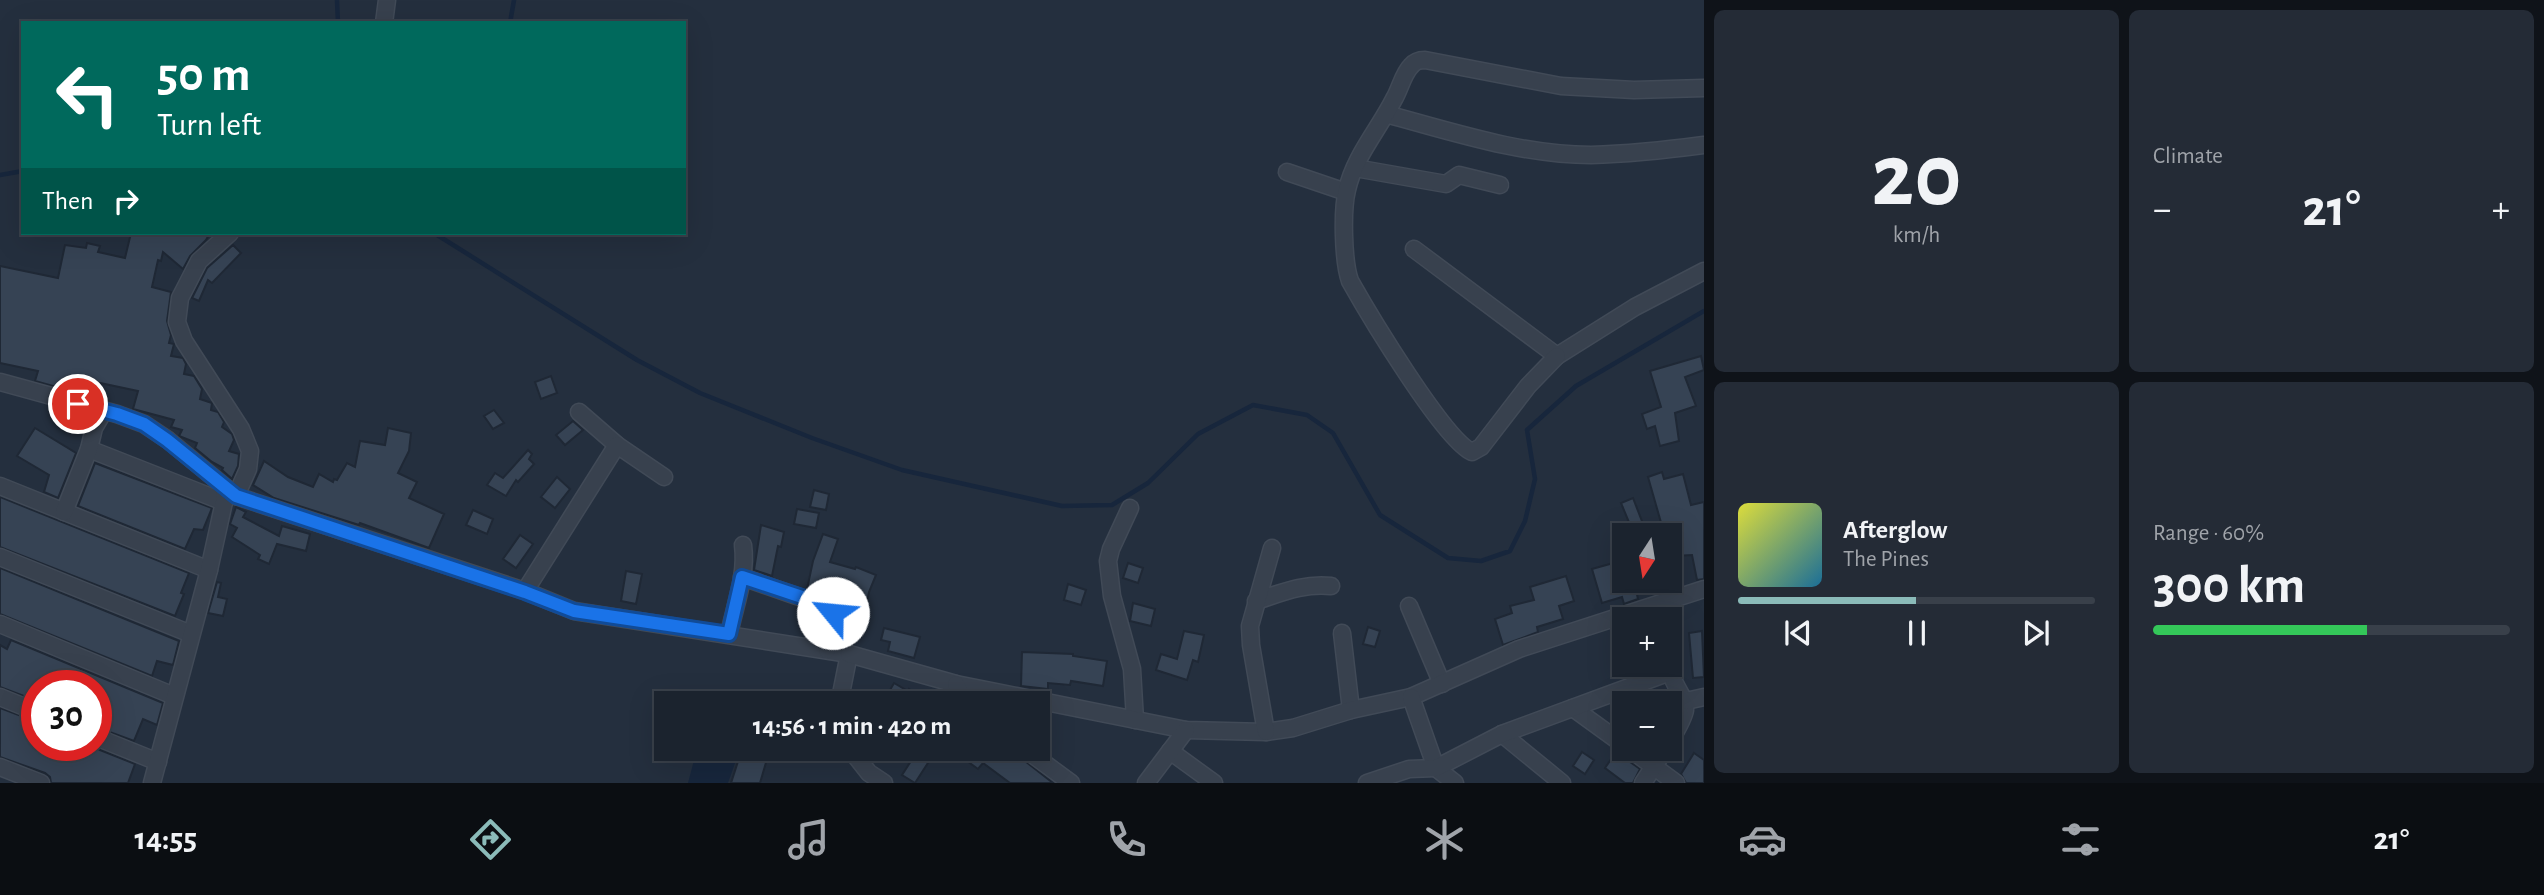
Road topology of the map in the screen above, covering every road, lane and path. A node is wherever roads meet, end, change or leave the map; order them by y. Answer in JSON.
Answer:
{"nodes":[{"id":1,"x":387,"y":0,"type":"edge"},
{"id":2,"x":384,"y":21,"type":"edge"},
{"id":3,"x":1704,"y":88,"type":"edge"},
{"id":4,"x":1386,"y":114,"type":"junction"},
{"id":5,"x":1704,"y":145,"type":"edge"},
{"id":6,"x":1355,"y":168,"type":"junction"},
{"id":7,"x":1287,"y":172,"type":"dead end"},
{"id":8,"x":1500,"y":185,"type":"dead end"},
{"id":9,"x":1346,"y":192,"type":"junction"},
{"id":10,"x":228,"y":235,"type":"edge"},
{"id":11,"x":1414,"y":249,"type":"dead end"},
{"id":12,"x":1704,"y":271,"type":"edge"},
{"id":13,"x":1557,"y":356,"type":"junction"},
{"id":14,"x":0,"y":382,"type":"edge"},
{"id":15,"x":104,"y":411,"type":"junction"},
{"id":16,"x":579,"y":412,"type":"dead end"},
{"id":17,"x":617,"y":445,"type":"junction"},
{"id":18,"x":89,"y":449,"type":"junction"},
{"id":19,"x":664,"y":477,"type":"dead end"},
{"id":20,"x":0,"y":486,"type":"edge"},
{"id":21,"x":228,"y":495,"type":"junction"},
{"id":22,"x":1130,"y":508,"type":"dead end"},
{"id":23,"x":64,"y":512,"type":"junction"},
{"id":24,"x":743,"y":545,"type":"dead end"},
{"id":25,"x":1272,"y":548,"type":"dead end"},
{"id":26,"x":0,"y":556,"type":"edge"},
{"id":27,"x":209,"y":570,"type":"junction"},
{"id":28,"x":742,"y":577,"type":"junction"},
{"id":29,"x":1331,"y":586,"type":"dead end"},
{"id":30,"x":1704,"y":589,"type":"edge"},
{"id":31,"x":525,"y":592,"type":"junction"},
{"id":32,"x":1256,"y":601,"type":"junction"},
{"id":33,"x":1409,"y":606,"type":"dead end"},
{"id":34,"x":1664,"y":607,"type":"edge"},
{"id":35,"x":1612,"y":623,"type":"edge"},
{"id":36,"x":0,"y":624,"type":"edge"},
{"id":37,"x":1342,"y":633,"type":"dead end"},
{"id":38,"x":191,"y":634,"type":"junction"},
{"id":39,"x":729,"y":634,"type":"junction"},
{"id":40,"x":827,"y":650,"type":"junction"},
{"id":41,"x":849,"y":654,"type":"junction"},
{"id":42,"x":1649,"y":677,"type":"edge"},
{"id":43,"x":1673,"y":677,"type":"edge"},
{"id":44,"x":956,"y":684,"type":"junction"},
{"id":45,"x":1442,"y":684,"type":"junction"},
{"id":46,"x":842,"y":691,"type":"edge"},
{"id":47,"x":959,"y":691,"type":"edge"},
{"id":48,"x":174,"y":695,"type":"junction"},
{"id":49,"x":0,"y":697,"type":"edge"},
{"id":50,"x":1411,"y":697,"type":"junction"},
{"id":51,"x":1704,"y":697,"type":"edge"},
{"id":52,"x":1686,"y":701,"type":"junction"},
{"id":53,"x":21,"y":706,"type":"edge"},
{"id":54,"x":1573,"y":708,"type":"junction"},
{"id":55,"x":1351,"y":710,"type":"junction"},
{"id":56,"x":1135,"y":720,"type":"junction"},
{"id":57,"x":1682,"y":721,"type":"edge"},
{"id":58,"x":1186,"y":730,"type":"junction"},
{"id":59,"x":1266,"y":732,"type":"junction"},
{"id":60,"x":1502,"y":734,"type":"junction"},
{"id":61,"x":1612,"y":736,"type":"edge"},
{"id":62,"x":112,"y":743,"type":"edge"},
{"id":63,"x":1170,"y":751,"type":"junction"},
{"id":64,"x":860,"y":761,"type":"edge"},
{"id":65,"x":1041,"y":761,"type":"edge"},
{"id":66,"x":1646,"y":761,"type":"edge"},
{"id":67,"x":1658,"y":761,"type":"edge"},
{"id":68,"x":158,"y":762,"type":"junction"},
{"id":69,"x":0,"y":767,"type":"edge"},
{"id":70,"x":1654,"y":767,"type":"junction"},
{"id":71,"x":1436,"y":768,"type":"junction"},
{"id":72,"x":1409,"y":769,"type":"junction"},
{"id":73,"x":869,"y":773,"type":"junction"},
{"id":74,"x":41,"y":783,"type":"edge"},
{"id":75,"x":152,"y":783,"type":"edge"},
{"id":76,"x":855,"y":783,"type":"edge"},
{"id":77,"x":884,"y":783,"type":"edge"},
{"id":78,"x":1071,"y":783,"type":"edge"},
{"id":79,"x":1146,"y":783,"type":"edge"},
{"id":80,"x":1214,"y":783,"type":"edge"},
{"id":81,"x":1367,"y":783,"type":"edge"},
{"id":82,"x":1398,"y":783,"type":"edge"},
{"id":83,"x":1455,"y":783,"type":"edge"},
{"id":84,"x":1562,"y":783,"type":"edge"},
{"id":85,"x":1643,"y":783,"type":"edge"},
{"id":86,"x":1676,"y":783,"type":"edge"}],
"edges":[{"from":1,"to":2,"type":"street"},
{"from":3,"to":4,"type":"street"},
{"from":4,"to":5,"type":"street"},
{"from":4,"to":6,"type":"street"},
{"from":6,"to":8,"type":"street"},
{"from":6,"to":9,"type":"street"},
{"from":7,"to":9,"type":"street"},
{"from":9,"to":13,"type":"street"},
{"from":10,"to":21,"type":"street"},
{"from":11,"to":13,"type":"street"},
{"from":12,"to":13,"type":"street"},
{"from":14,"to":15,"type":"street"},
{"from":15,"to":18,"type":"street"},
{"from":15,"to":21,"type":"street"},
{"from":16,"to":17,"type":"street"},
{"from":17,"to":19,"type":"street"},
{"from":17,"to":31,"type":"street"},
{"from":18,"to":21,"type":"street"},
{"from":18,"to":23,"type":"street"},
{"from":20,"to":23,"type":"street"},
{"from":21,"to":27,"type":"street"},
{"from":21,"to":31,"type":"street"},
{"from":22,"to":56,"type":"street"},
{"from":23,"to":27,"type":"street"},
{"from":24,"to":28,"type":"street"},
{"from":25,"to":32,"type":"street"},
{"from":26,"to":38,"type":"street"},
{"from":27,"to":38,"type":"street"},
{"from":28,"to":39,"type":"street"},
{"from":28,"to":40,"type":"street"},
{"from":29,"to":32,"type":"street"},
{"from":30,"to":34,"type":"street"},
{"from":31,"to":39,"type":"street"},
{"from":32,"to":59,"type":"street"},
{"from":33,"to":45,"type":"street"},
{"from":35,"to":45,"type":"street"},
{"from":36,"to":48,"type":"street"},
{"from":37,"to":55,"type":"street"},
{"from":38,"to":48,"type":"street"},
{"from":39,"to":40,"type":"street"},
{"from":40,"to":41,"type":"street"},
{"from":41,"to":44,"type":"street"},
{"from":41,"to":46,"type":"street"},
{"from":42,"to":54,"type":"street"},
{"from":43,"to":52,"type":"street"},
{"from":44,"to":47,"type":"street"},
{"from":44,"to":56,"type":"street"},
{"from":45,"to":50,"type":"street"},
{"from":48,"to":68,"type":"street"},
{"from":49,"to":53,"type":"street"},
{"from":50,"to":55,"type":"street"},
{"from":50,"to":71,"type":"street"},
{"from":51,"to":52,"type":"street"},
{"from":52,"to":57,"type":"street"},
{"from":54,"to":60,"type":"street"},
{"from":54,"to":61,"type":"street"},
{"from":55,"to":59,"type":"street"},
{"from":56,"to":58,"type":"street"},
{"from":58,"to":59,"type":"street"},
{"from":58,"to":63,"type":"street"},
{"from":60,"to":71,"type":"street"},
{"from":60,"to":84,"type":"street"},
{"from":62,"to":68,"type":"street"},
{"from":63,"to":79,"type":"street"},
{"from":63,"to":80,"type":"street"},
{"from":64,"to":73,"type":"street"},
{"from":65,"to":78,"type":"street"},
{"from":66,"to":70,"type":"street"},
{"from":67,"to":70,"type":"street"},
{"from":68,"to":75,"type":"street"},
{"from":69,"to":74,"type":"street"},
{"from":70,"to":85,"type":"street"},
{"from":70,"to":86,"type":"street"},
{"from":71,"to":72,"type":"street"},
{"from":71,"to":83,"type":"street"},
{"from":72,"to":81,"type":"street"},
{"from":72,"to":82,"type":"street"},
{"from":73,"to":76,"type":"street"},
{"from":73,"to":77,"type":"street"}]}
